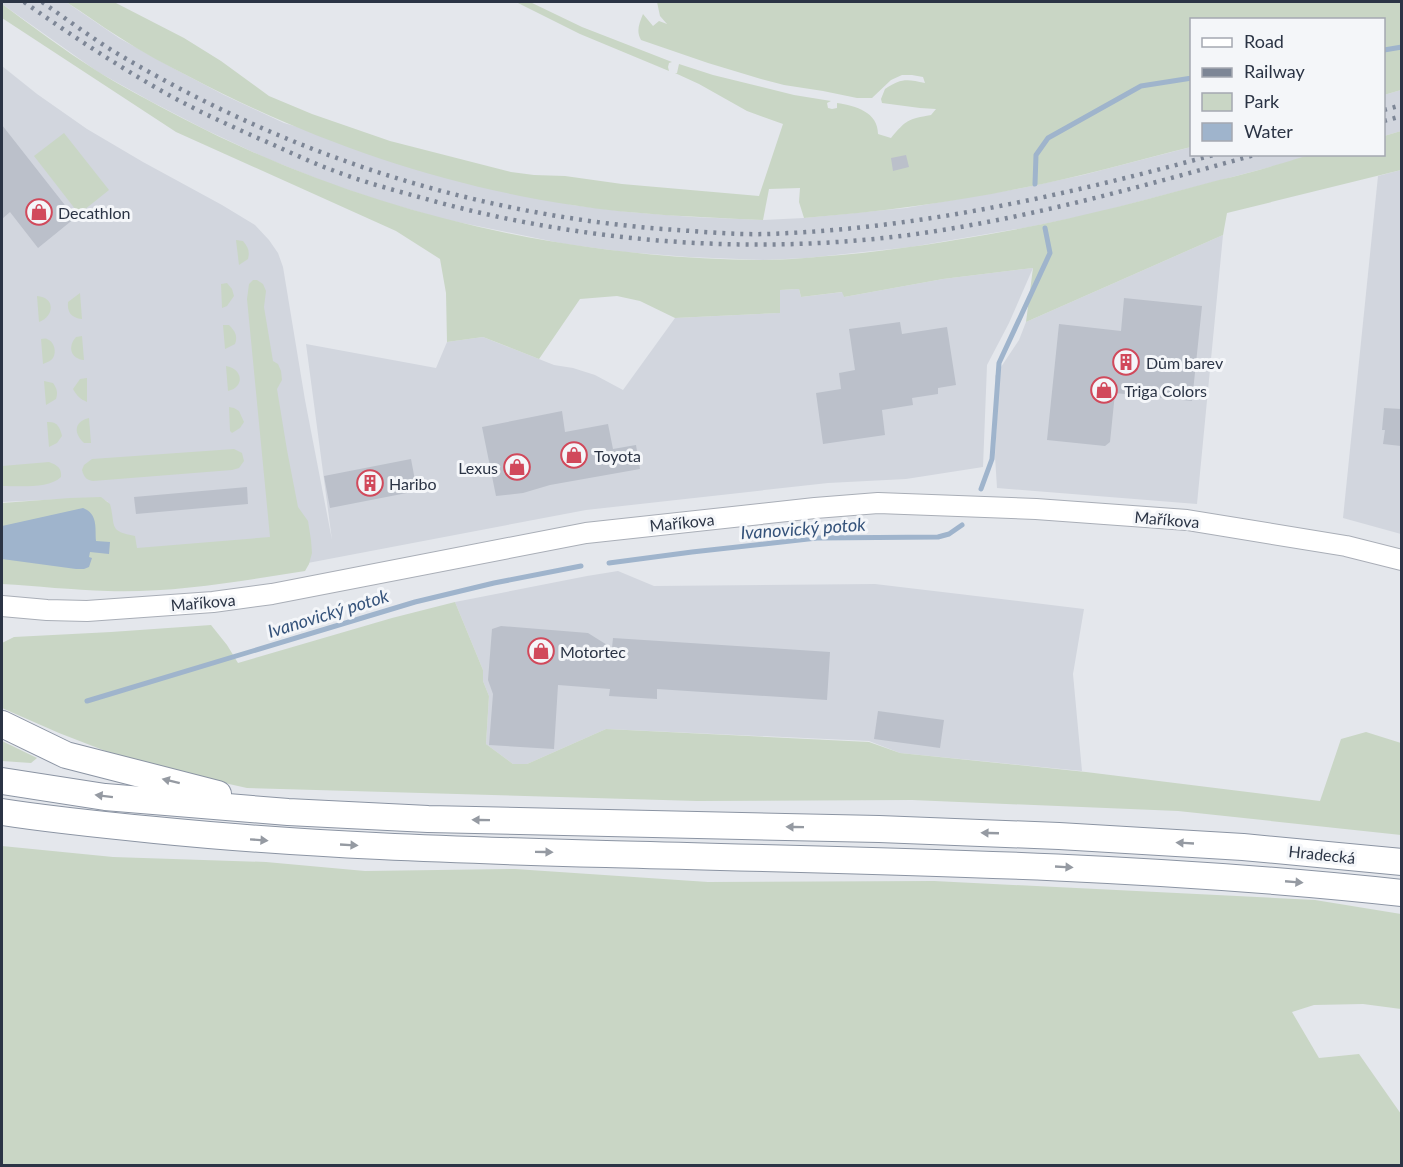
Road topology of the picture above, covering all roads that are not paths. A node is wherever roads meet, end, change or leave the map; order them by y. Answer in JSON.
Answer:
{"nodes":[{"id":1,"x":1401,"y":560,"type":"edge"},
{"id":2,"x":2,"y":606,"type":"edge"},
{"id":3,"x":2,"y":724,"type":"edge"},
{"id":4,"x":2,"y":781,"type":"edge"},
{"id":5,"x":2,"y":812,"type":"edge"},
{"id":6,"x":288,"y":812,"type":"junction"},
{"id":7,"x":58,"y":821,"type":"junction"},
{"id":8,"x":2,"y":823,"type":"edge"},
{"id":9,"x":1401,"y":862,"type":"edge"},
{"id":10,"x":1401,"y":893,"type":"edge"}],
"edges":[{"from":1,"to":2,"type":"street","name":"Maříkova"},
{"from":6,"to":3,"type":"highway","one_way":true},
{"from":6,"to":4,"type":"highway","one_way":true},
{"from":5,"to":7,"type":"highway"},
{"from":9,"to":6,"type":"highway","name":"Hradecká","one_way":true},
{"from":7,"to":8,"type":"highway"},
{"from":7,"to":10,"type":"highway","one_way":true}]}
